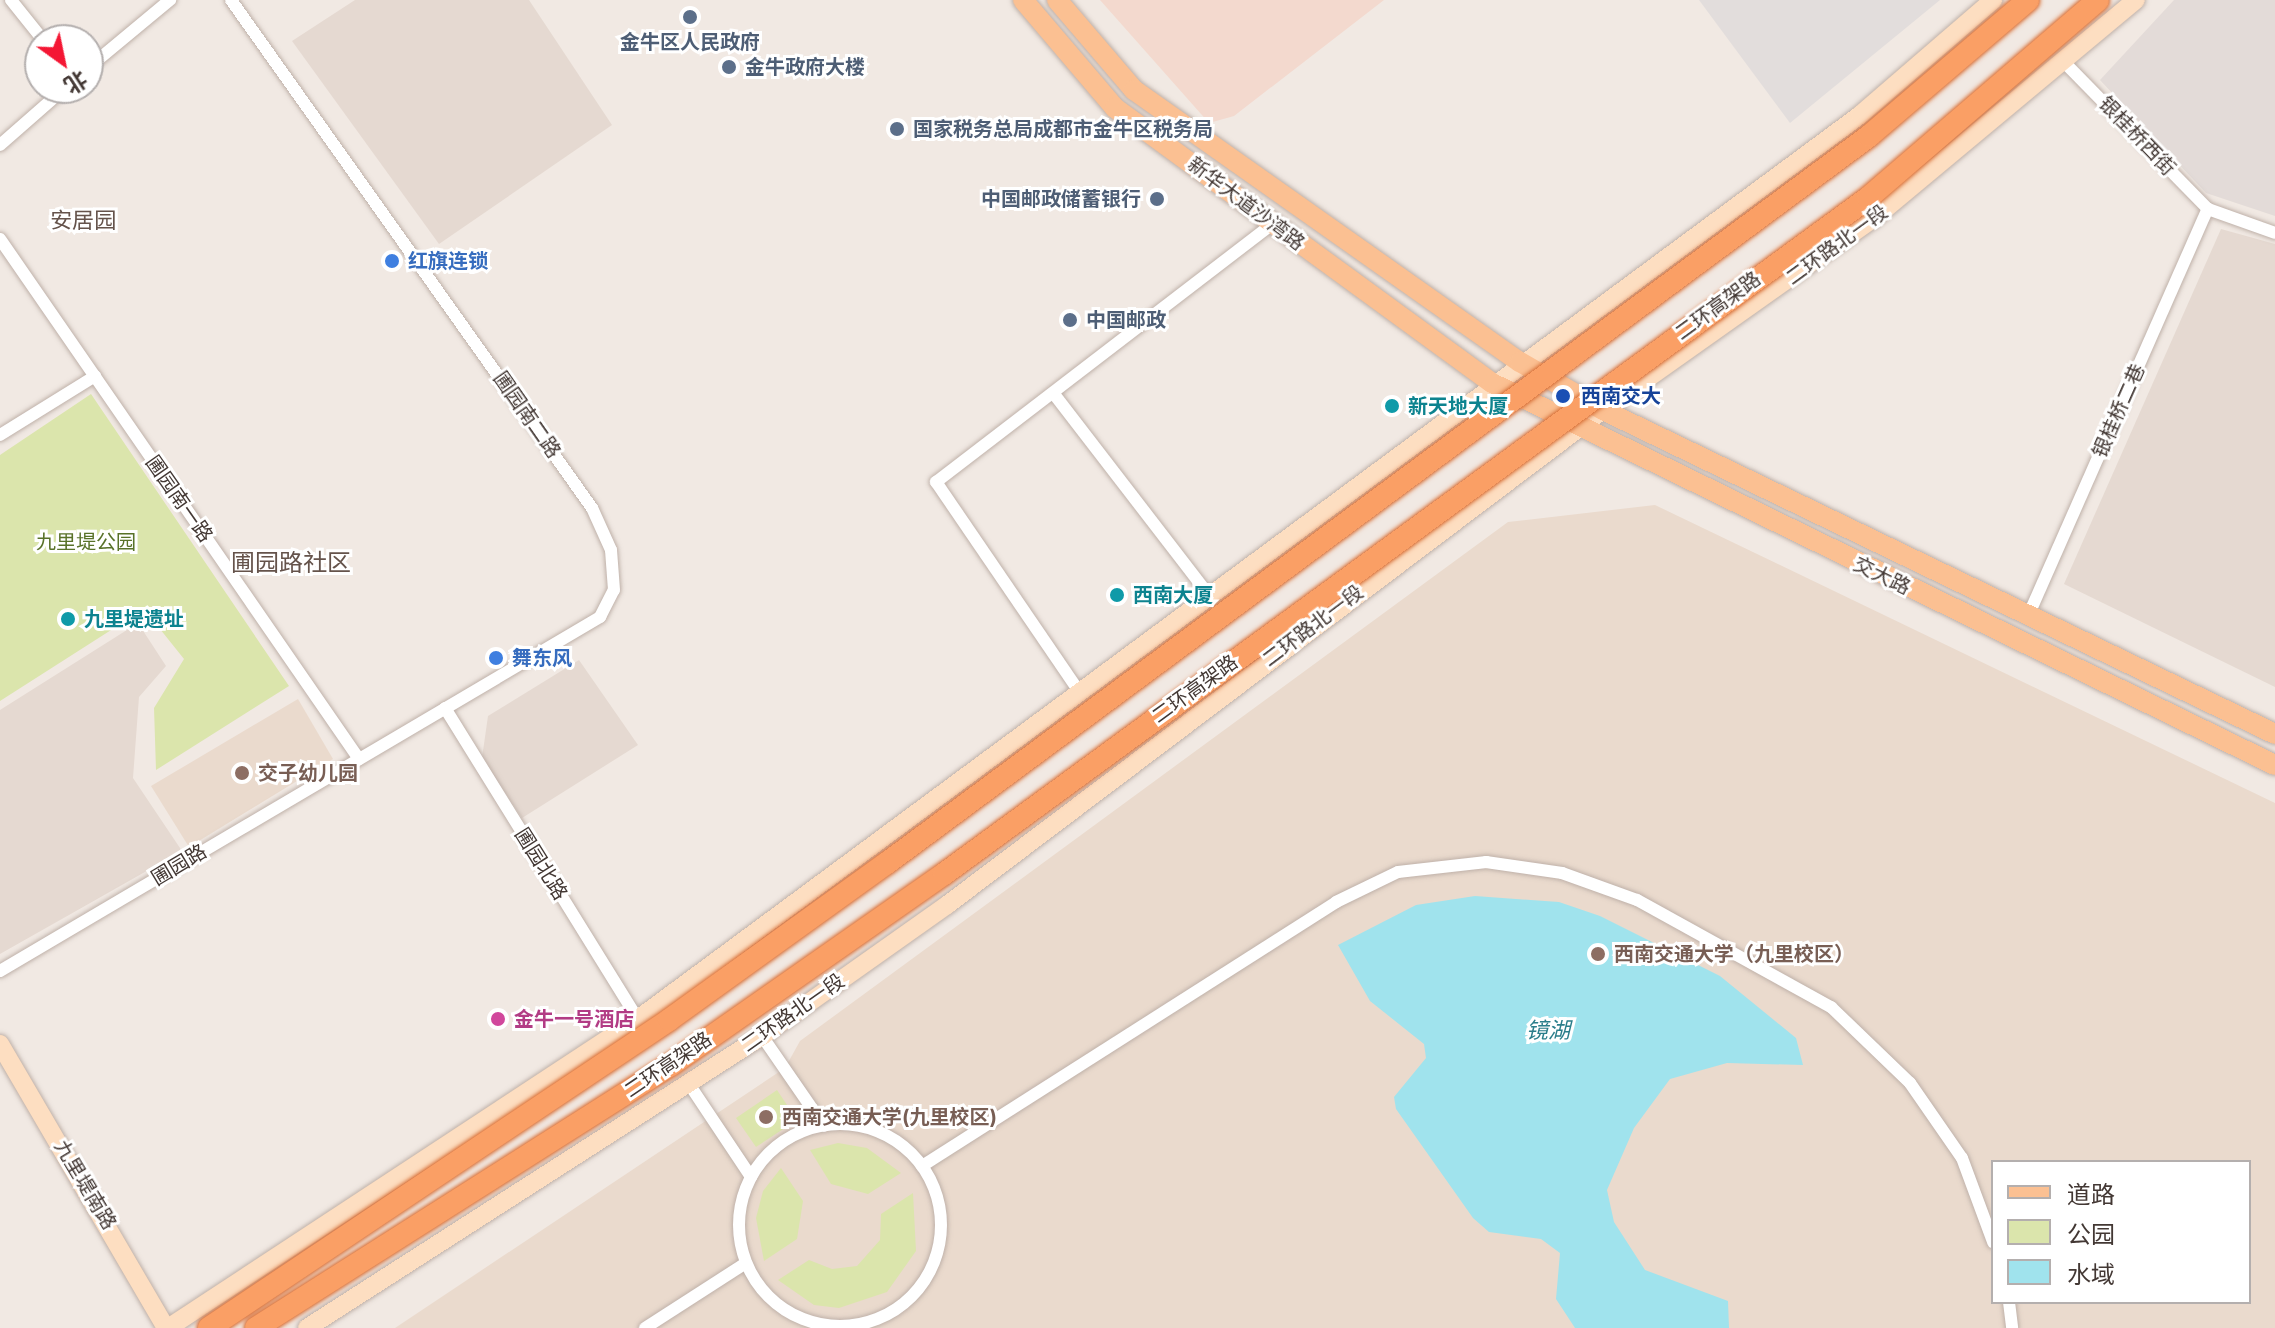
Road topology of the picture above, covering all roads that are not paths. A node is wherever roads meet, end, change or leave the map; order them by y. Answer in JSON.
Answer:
{"nodes":[{"id":1,"x":11,"y":0,"type":"edge"},
{"id":2,"x":170,"y":0,"type":"edge"},
{"id":3,"x":231,"y":0,"type":"edge"},
{"id":4,"x":1023,"y":0,"type":"edge"},
{"id":5,"x":1057,"y":0,"type":"edge"},
{"id":6,"x":1993,"y":0,"type":"edge"},
{"id":7,"x":2028,"y":0,"type":"edge"},
{"id":8,"x":2098,"y":0,"type":"edge"},
{"id":9,"x":2136,"y":0,"type":"edge"},
{"id":10,"x":30,"y":24,"type":"edge"},
{"id":11,"x":104,"y":55,"type":"edge"},
{"id":12,"x":2066,"y":64,"type":"junction"},
{"id":13,"x":47,"y":104,"type":"edge"},
{"id":14,"x":0,"y":145,"type":"edge"},
{"id":15,"x":2208,"y":209,"type":"junction"},
{"id":16,"x":1271,"y":225,"type":"junction"},
{"id":17,"x":2275,"y":233,"type":"edge"},
{"id":18,"x":0,"y":239,"type":"edge"},
{"id":19,"x":1520,"y":362,"type":"junction"},
{"id":20,"x":95,"y":376,"type":"junction"},
{"id":21,"x":1492,"y":383,"type":"junction"},
{"id":22,"x":1054,"y":394,"type":"junction"},
{"id":23,"x":1603,"y":410,"type":"junction"},
{"id":24,"x":1577,"y":431,"type":"junction"},
{"id":25,"x":0,"y":435,"type":"edge"},
{"id":26,"x":1207,"y":593,"type":"junction"},
{"id":27,"x":2029,"y":614,"type":"junction"},
{"id":28,"x":1078,"y":690,"type":"junction"},
{"id":29,"x":445,"y":708,"type":"junction"},
{"id":30,"x":2275,"y":734,"type":"edge"},
{"id":31,"x":359,"y":759,"type":"junction"},
{"id":32,"x":2275,"y":765,"type":"edge"},
{"id":33,"x":0,"y":971,"type":"edge"},
{"id":34,"x":638,"y":1019,"type":"junction"},
{"id":35,"x":762,"y":1036,"type":"junction"},
{"id":36,"x":0,"y":1044,"type":"edge"},
{"id":37,"x":689,"y":1084,"type":"junction"},
{"id":38,"x":824,"y":1126,"type":"junction"},
{"id":39,"x":922,"y":1166,"type":"junction"},
{"id":40,"x":751,"y":1177,"type":"junction"},
{"id":41,"x":1991,"y":1237,"type":"edge"},
{"id":42,"x":746,"y":1263,"type":"junction"},
{"id":43,"x":2009,"y":1304,"type":"edge"},
{"id":44,"x":167,"y":1328,"type":"edge"},
{"id":45,"x":209,"y":1328,"type":"edge"},
{"id":46,"x":256,"y":1328,"type":"edge"},
{"id":47,"x":307,"y":1328,"type":"edge"},
{"id":48,"x":645,"y":1328,"type":"edge"},
{"id":49,"x":2012,"y":1328,"type":"edge"}],
"edges":[{"from":1,"to":10,"type":"street"},
{"from":2,"to":11,"type":"street"},
{"from":3,"to":29,"type":"street","name":"圃园南二路"},
{"from":4,"to":16,"type":"main road","name":"新华大道沙湾路"},
{"from":5,"to":19,"type":"main road","name":"新华大道沙湾路"},
{"from":6,"to":19,"type":"main road"},
{"from":7,"to":45,"type":"highway","name":"二环高架路","bridge":true},
{"from":8,"to":46,"type":"highway","name":"二环高架路","bridge":true},
{"from":9,"to":12,"type":"main road","name":"二环路北一段"},
{"from":12,"to":15,"type":"street","name":"银桂桥西街"},
{"from":12,"to":23,"type":"main road","name":"二环路北一段"},
{"from":13,"to":14,"type":"street"},
{"from":15,"to":17,"type":"street"},
{"from":15,"to":27,"type":"street","name":"银桂桥二巷"},
{"from":16,"to":21,"type":"main road","name":"新华大道沙湾路"},
{"from":16,"to":22,"type":"street"},
{"from":18,"to":20,"type":"street","name":"圃园南一路"},
{"from":19,"to":21,"type":"main road"},
{"from":19,"to":23,"type":"main road","name":"交大路"},
{"from":20,"to":25,"type":"street"},
{"from":20,"to":31,"type":"street","name":"圃园南一路"},
{"from":21,"to":24,"type":"main road","name":"交大路"},
{"from":21,"to":26,"type":"main road"},
{"from":22,"to":26,"type":"street"},
{"from":22,"to":28,"type":"street"},
{"from":23,"to":24,"type":"main road","name":"二环路北一段"},
{"from":23,"to":27,"type":"main road","name":"交大路"},
{"from":24,"to":32,"type":"main road","name":"交大路"},
{"from":24,"to":35,"type":"main road","name":"二环路北一段"},
{"from":26,"to":28,"type":"main road"},
{"from":27,"to":30,"type":"main road","name":"交大路"},
{"from":28,"to":34,"type":"main road"},
{"from":29,"to":31,"type":"street","name":"圃园南二路"},
{"from":29,"to":34,"type":"street","name":"圃园北路"},
{"from":31,"to":33,"type":"street","name":"圃园路"},
{"from":34,"to":44,"type":"main road"},
{"from":35,"to":37,"type":"main road","name":"二环路北一段"},
{"from":35,"to":38,"type":"street"},
{"from":36,"to":44,"type":"main road","name":"九里堤南路"},
{"from":37,"to":40,"type":"street"},
{"from":37,"to":47,"type":"main road","name":"二环路北一段"},
{"from":38,"to":39,"type":"street"},
{"from":38,"to":40,"type":"street"},
{"from":39,"to":41,"type":"street"},
{"from":39,"to":42,"type":"street"},
{"from":40,"to":42,"type":"street"},
{"from":42,"to":48,"type":"street"},
{"from":43,"to":49,"type":"street"}]}
